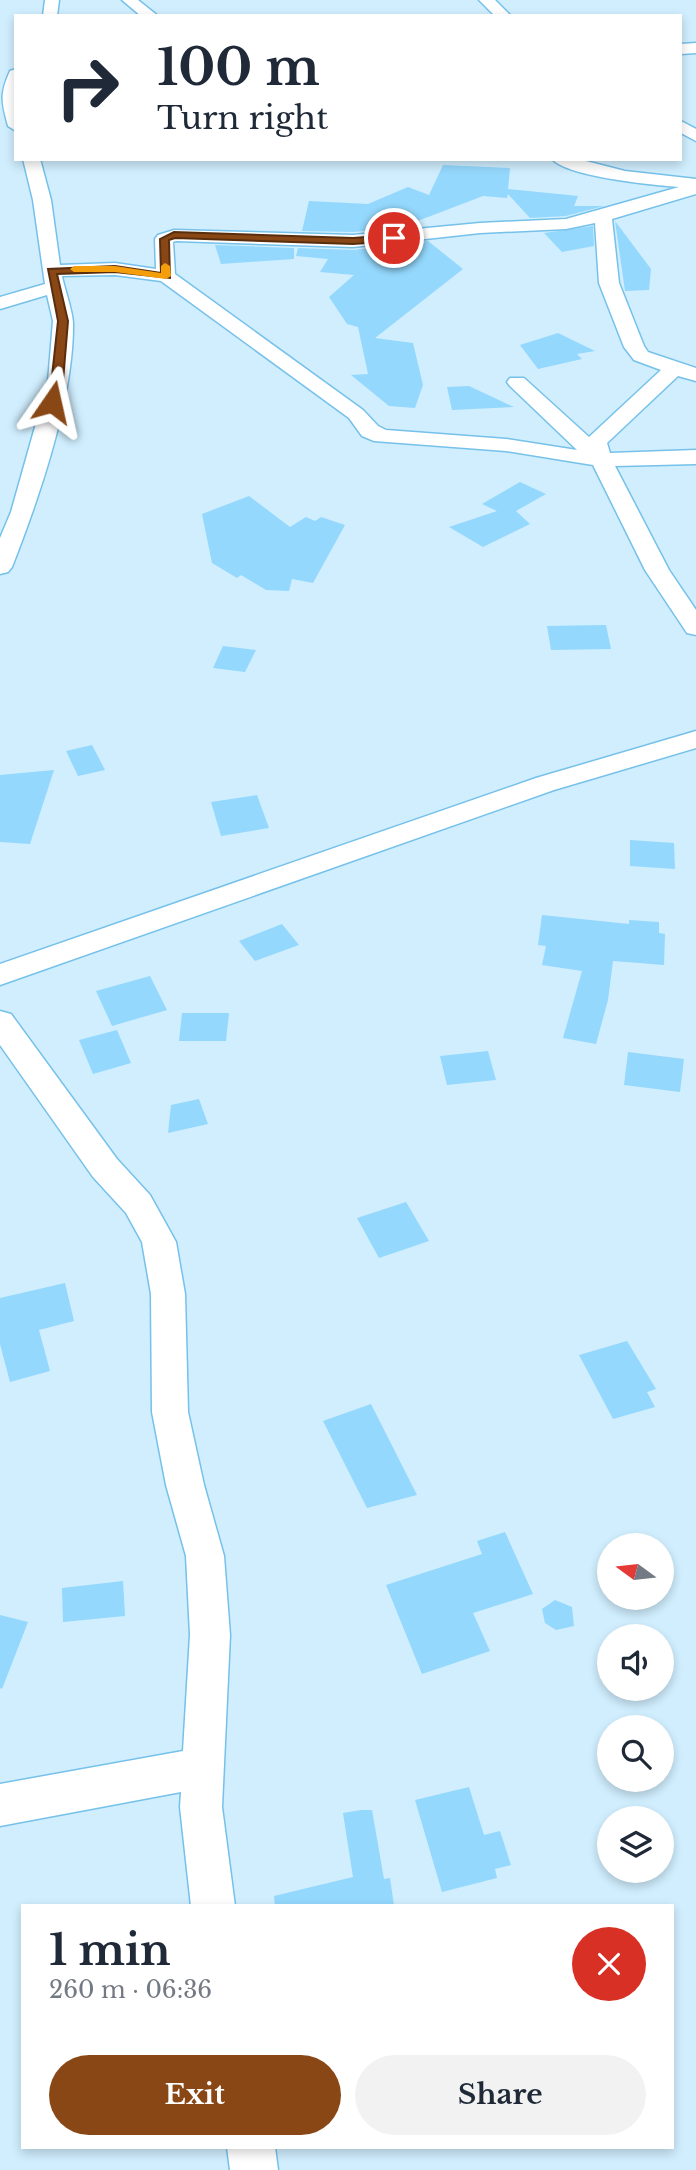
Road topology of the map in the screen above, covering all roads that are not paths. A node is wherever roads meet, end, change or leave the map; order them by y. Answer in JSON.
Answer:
{"nodes":[{"id":1,"x":129,"y":0,"type":"edge"},
{"id":2,"x":486,"y":0,"type":"edge"},
{"id":3,"x":148,"y":14,"type":"edge"},
{"id":4,"x":502,"y":14,"type":"edge"},
{"id":5,"x":7,"y":83,"type":"edge"},
{"id":6,"x":14,"y":116,"type":"edge"},
{"id":7,"x":32,"y":161,"type":"edge"},
{"id":8,"x":567,"y":161,"type":"edge"},
{"id":9,"x":696,"y":186,"type":"edge"},
{"id":10,"x":603,"y":216,"type":"junction"},
{"id":11,"x":166,"y":276,"type":"junction"},
{"id":12,"x":53,"y":279,"type":"junction"},
{"id":13,"x":0,"y":303,"type":"edge"},
{"id":14,"x":686,"y":371,"type":"edge"},
{"id":15,"x":517,"y":382,"type":"dead end"},
{"id":16,"x":696,"y":457,"type":"edge"},
{"id":17,"x":601,"y":460,"type":"junction"},
{"id":18,"x":0,"y":567,"type":"edge"},
{"id":19,"x":696,"y":628,"type":"edge"},
{"id":20,"x":696,"y":739,"type":"edge"},
{"id":21,"x":0,"y":975,"type":"edge"},
{"id":22,"x":0,"y":1022,"type":"edge"},
{"id":23,"x":202,"y":1768,"type":"junction"},
{"id":24,"x":0,"y":1805,"type":"edge"},
{"id":25,"x":213,"y":1904,"type":"edge"},
{"id":26,"x":251,"y":2149,"type":"edge"},
{"id":27,"x":254,"y":2170,"type":"edge"}],
"edges":[{"from":1,"to":3,"type":"street"},
{"from":2,"to":4,"type":"street"},
{"from":5,"to":6,"type":"street"},
{"from":7,"to":12,"type":"street"},
{"from":8,"to":9,"type":"street"},
{"from":9,"to":10,"type":"street"},
{"from":10,"to":11,"type":"street"},
{"from":10,"to":14,"type":"street"},
{"from":11,"to":12,"type":"street"},
{"from":11,"to":17,"type":"street"},
{"from":12,"to":13,"type":"street"},
{"from":12,"to":18,"type":"street"},
{"from":14,"to":17,"type":"street"},
{"from":15,"to":17,"type":"street"},
{"from":16,"to":17,"type":"street"},
{"from":17,"to":19,"type":"street"},
{"from":20,"to":21,"type":"street"},
{"from":22,"to":23,"type":"street"},
{"from":23,"to":24,"type":"street"},
{"from":23,"to":25,"type":"street"},
{"from":26,"to":27,"type":"street"}]}
